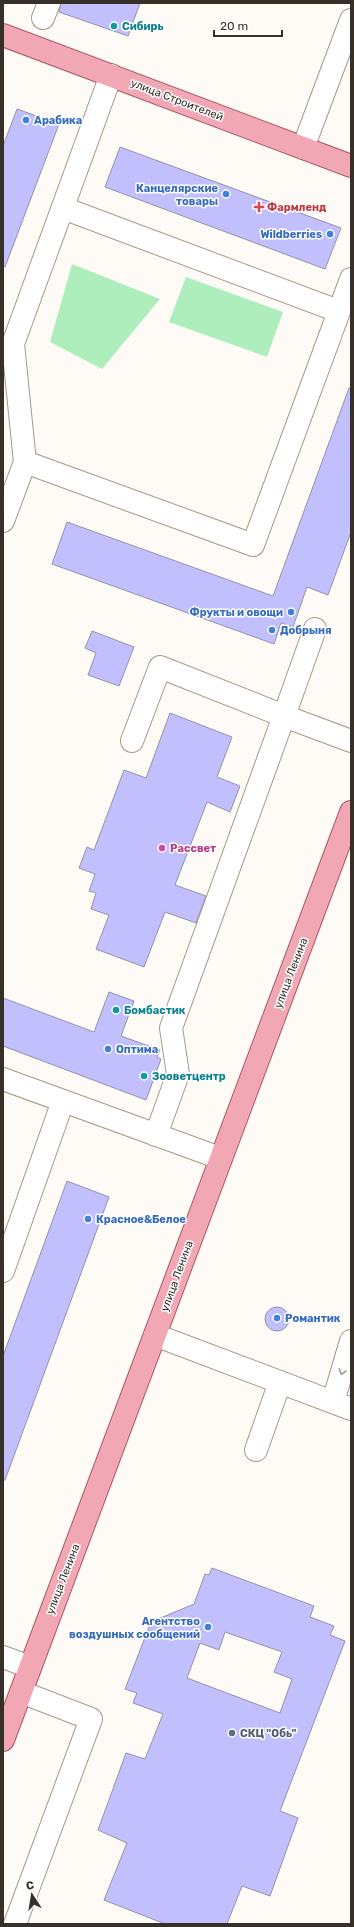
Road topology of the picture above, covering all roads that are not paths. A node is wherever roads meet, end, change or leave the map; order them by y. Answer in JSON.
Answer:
{"nodes":[{"id":1,"x":351,"y":20,"type":"edge"},
{"id":2,"x":3,"y":35,"type":"edge"},
{"id":3,"x":111,"y":74,"type":"junction"},
{"id":4,"x":303,"y":148,"type":"junction"},
{"id":5,"x":351,"y":166,"type":"edge"},
{"id":6,"x":63,"y":208,"type":"junction"},
{"id":7,"x":351,"y":279,"type":"edge"},
{"id":8,"x":338,"y":311,"type":"junction"},
{"id":9,"x":9,"y":367,"type":"edge"},
{"id":10,"x":25,"y":462,"type":"junction"},
{"id":11,"x":3,"y":521,"type":"edge"},
{"id":12,"x":315,"y":629,"type":"dead end"},
{"id":13,"x":284,"y":716,"type":"junction"},
{"id":14,"x":132,"y":741,"type":"dead end"},
{"id":15,"x":351,"y":741,"type":"edge"},
{"id":16,"x":351,"y":812,"type":"edge"},
{"id":17,"x":3,"y":1079,"type":"edge"},
{"id":18,"x":63,"y":1101,"type":"junction"},
{"id":19,"x":156,"y":1135,"type":"junction"},
{"id":20,"x":220,"y":1158,"type":"junction"},
{"id":21,"x":3,"y":1271,"type":"edge"},
{"id":22,"x":155,"y":1336,"type":"junction"},
{"id":23,"x":351,"y":1341,"type":"edge"},
{"id":24,"x":280,"y":1382,"type":"junction"},
{"id":25,"x":342,"y":1406,"type":"edge"},
{"id":26,"x":256,"y":1450,"type":"dead end"},
{"id":27,"x":3,"y":1657,"type":"edge"},
{"id":28,"x":30,"y":1667,"type":"junction"},
{"id":29,"x":21,"y":1692,"type":"junction"},
{"id":30,"x":3,"y":1740,"type":"edge"},
{"id":31,"x":15,"y":1924,"type":"edge"}],
"edges":[{"from":1,"to":4,"type":"lane"},
{"from":2,"to":3,"type":"main road","name":"улица Строителей"},
{"from":3,"to":4,"type":"main road","name":"улица Строителей"},
{"from":3,"to":6,"type":"lane"},
{"from":4,"to":5,"type":"main road","name":"улица Строителей"},
{"from":6,"to":8,"type":"lane"},
{"from":6,"to":9,"type":"lane"},
{"from":7,"to":8,"type":"lane"},
{"from":8,"to":10,"type":"lane"},
{"from":9,"to":10,"type":"lane"},
{"from":10,"to":11,"type":"lane"},
{"from":12,"to":13,"type":"lane"},
{"from":13,"to":14,"type":"lane"},
{"from":13,"to":15,"type":"lane"},
{"from":13,"to":19,"type":"lane"},
{"from":16,"to":20,"type":"main road","name":"улица Ленина"},
{"from":17,"to":18,"type":"lane"},
{"from":18,"to":19,"type":"lane"},
{"from":18,"to":21,"type":"lane"},
{"from":19,"to":20,"type":"lane"},
{"from":20,"to":22,"type":"main road","name":"улица Ленина"},
{"from":22,"to":24,"type":"lane"},
{"from":22,"to":28,"type":"main road","name":"улица Ленина"},
{"from":23,"to":25,"type":"lane","one_way":true},
{"from":24,"to":25,"type":"lane"},
{"from":24,"to":26,"type":"lane"},
{"from":27,"to":28,"type":"lane"},
{"from":28,"to":29,"type":"main road","name":"улица Ленина"},
{"from":29,"to":30,"type":"main road","name":"улица Ленина"},
{"from":29,"to":31,"type":"lane"}]}
